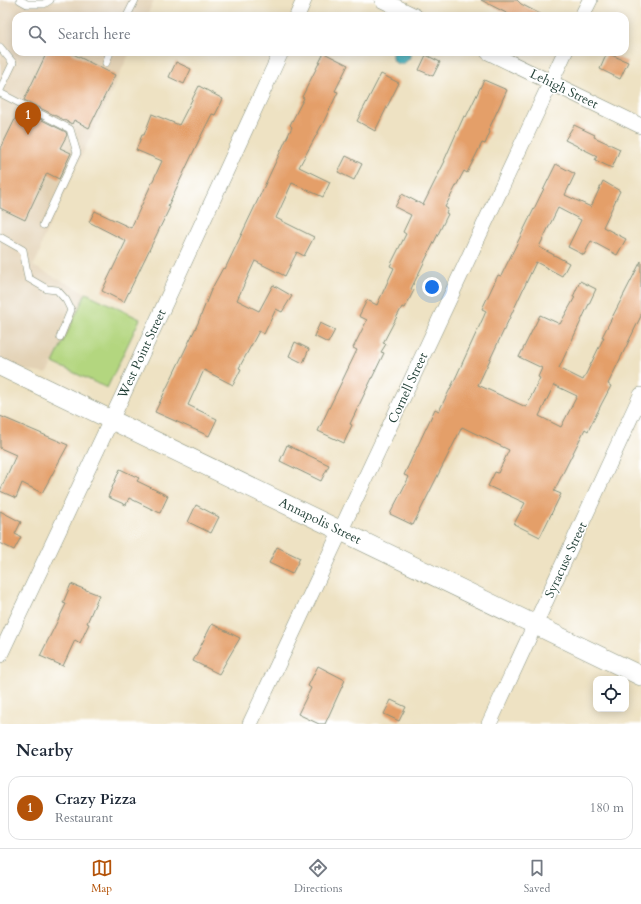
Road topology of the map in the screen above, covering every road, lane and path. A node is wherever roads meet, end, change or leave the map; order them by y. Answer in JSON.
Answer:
{"nodes":[{"id":1,"x":20,"y":0,"type":"edge"},
{"id":2,"x":50,"y":0,"type":"edge"},
{"id":3,"x":135,"y":0,"type":"edge"},
{"id":4,"x":304,"y":0,"type":"edge"},
{"id":5,"x":382,"y":0,"type":"edge"},
{"id":6,"x":590,"y":0,"type":"edge"},
{"id":7,"x":129,"y":12,"type":"edge"},
{"id":8,"x":299,"y":12,"type":"edge"},
{"id":9,"x":407,"y":12,"type":"edge"},
{"id":10,"x":584,"y":12,"type":"edge"},
{"id":11,"x":0,"y":47,"type":"edge"},
{"id":12,"x":108,"y":56,"type":"edge"},
{"id":13,"x":279,"y":56,"type":"edge"},
{"id":14,"x":496,"y":56,"type":"edge"},
{"id":15,"x":563,"y":56,"type":"edge"},
{"id":16,"x":106,"y":62,"type":"dead end"},
{"id":17,"x":551,"y":83,"type":"junction"},
{"id":18,"x":0,"y":90,"type":"edge"},
{"id":19,"x":0,"y":93,"type":"edge"},
{"id":20,"x":641,"y":126,"type":"edge"},
{"id":21,"x":43,"y":225,"type":"dead end"},
{"id":22,"x":0,"y":237,"type":"edge"},
{"id":23,"x":60,"y":337,"type":"dead end"},
{"id":24,"x":0,"y":366,"type":"edge"},
{"id":25,"x":641,"y":395,"type":"edge"},
{"id":26,"x":112,"y":420,"type":"junction"},
{"id":27,"x":342,"y":531,"type":"junction"},
{"id":28,"x":535,"y":625,"type":"junction"},
{"id":29,"x":0,"y":654,"type":"edge"},
{"id":30,"x":641,"y":676,"type":"edge"},
{"id":31,"x":250,"y":724,"type":"edge"},
{"id":32,"x":489,"y":724,"type":"edge"}],
"edges":[{"from":1,"to":2,"type":"lane"},
{"from":3,"to":7,"type":"lane"},
{"from":4,"to":8,"type":"street"},
{"from":5,"to":9,"type":"street"},
{"from":6,"to":10,"type":"street"},
{"from":11,"to":18,"type":"lane"},
{"from":12,"to":16,"type":"lane"},
{"from":13,"to":26,"type":"street","name":"West Point Street"},
{"from":14,"to":17,"type":"street","name":"Lehigh Street"},
{"from":15,"to":17,"type":"street","name":"Cornell Street"},
{"from":17,"to":20,"type":"street","name":"Lehigh Street"},
{"from":17,"to":27,"type":"street","name":"Cornell Street"},
{"from":19,"to":21,"type":"lane"},
{"from":22,"to":23,"type":"lane"},
{"from":24,"to":26,"type":"street","name":"Annapolis Street"},
{"from":25,"to":28,"type":"street","name":"Syracuse Street"},
{"from":26,"to":27,"type":"street","name":"Annapolis Street"},
{"from":26,"to":29,"type":"street","name":"West Point Street"},
{"from":27,"to":28,"type":"street","name":"Annapolis Street"},
{"from":27,"to":31,"type":"street","name":"Cornell Street"},
{"from":28,"to":30,"type":"street","name":"Annapolis Street"},
{"from":28,"to":32,"type":"street","name":"Syracuse Street"}]}
